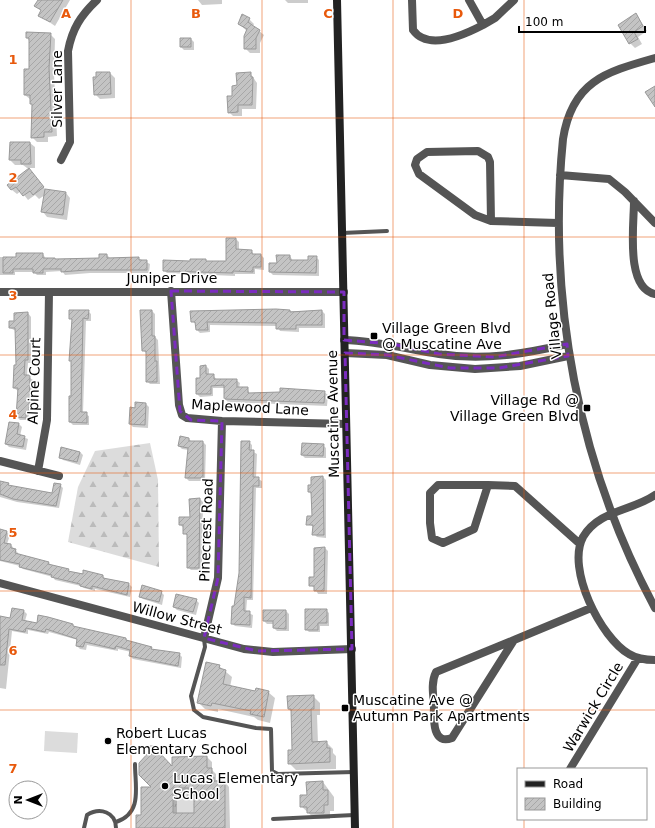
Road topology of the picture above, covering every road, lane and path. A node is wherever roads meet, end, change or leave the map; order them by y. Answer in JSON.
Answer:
{"nodes":[{"id":1,"x":97,"y":0,"type":"edge"},
{"id":2,"x":337,"y":0,"type":"edge"},
{"id":3,"x":412,"y":0,"type":"edge"},
{"id":4,"x":469,"y":0,"type":"edge"},
{"id":5,"x":514,"y":0,"type":"edge"},
{"id":6,"x":483,"y":26,"type":"junction"},
{"id":7,"x":655,"y":58,"type":"edge"},
{"id":8,"x":61,"y":160,"type":"dead end"},
{"id":9,"x":560,"y":175,"type":"junction"},
{"id":10,"x":634,"y":202,"type":"junction"},
{"id":11,"x":492,"y":221,"type":"junction"},
{"id":12,"x":558,"y":222,"type":"junction"},
{"id":13,"x":655,"y":222,"type":"edge"},
{"id":14,"x":387,"y":231,"type":"dead end"},
{"id":15,"x":342,"y":233,"type":"junction"},
{"id":16,"x":171,"y":291,"type":"junction"},
{"id":17,"x":0,"y":292,"type":"edge"},
{"id":18,"x":49,"y":292,"type":"junction"},
{"id":19,"x":344,"y":292,"type":"junction"},
{"id":20,"x":655,"y":294,"type":"edge"},
{"id":21,"x":344,"y":340,"type":"junction"},
{"id":22,"x":567,"y":344,"type":"junction"},
{"id":23,"x":345,"y":353,"type":"junction"},
{"id":24,"x":568,"y":356,"type":"junction"},
{"id":25,"x":222,"y":421,"type":"junction"},
{"id":26,"x":346,"y":424,"type":"junction"},
{"id":27,"x":0,"y":461,"type":"edge"},
{"id":28,"x":38,"y":471,"type":"junction"},
{"id":29,"x":59,"y":476,"type":"dead end"},
{"id":30,"x":488,"y":485,"type":"junction"},
{"id":31,"x":655,"y":495,"type":"edge"},
{"id":32,"x":612,"y":512,"type":"junction"},
{"id":33,"x":580,"y":544,"type":"junction"},
{"id":34,"x":0,"y":583,"type":"edge"},
{"id":35,"x":592,"y":608,"type":"junction"},
{"id":36,"x":655,"y":608,"type":"edge"},
{"id":37,"x":204,"y":638,"type":"junction"},
{"id":38,"x":514,"y":640,"type":"junction"},
{"id":39,"x":352,"y":649,"type":"junction"},
{"id":40,"x":638,"y":658,"type":"junction"},
{"id":41,"x":655,"y":660,"type":"edge"},
{"id":42,"x":135,"y":764,"type":"dead end"},
{"id":43,"x":571,"y":768,"type":"edge"},
{"id":44,"x":354,"y":772,"type":"junction"},
{"id":45,"x":354,"y":815,"type":"junction"},
{"id":46,"x":273,"y":819,"type":"dead end"},
{"id":47,"x":116,"y":822,"type":"junction"},
{"id":48,"x":84,"y":828,"type":"edge"},
{"id":49,"x":116,"y":828,"type":"edge"},
{"id":50,"x":355,"y":828,"type":"edge"}],
"edges":[{"from":1,"to":8,"type":"street","name":"Silver Lane"},
{"from":2,"to":15,"type":"main road","name":"Muscatine Avenue"},
{"from":3,"to":6,"type":"street"},
{"from":4,"to":6,"type":"street"},
{"from":5,"to":6,"type":"street"},
{"from":7,"to":9,"type":"street","name":"Village Road"},
{"from":9,"to":10,"type":"street"},
{"from":9,"to":12,"type":"street","name":"Village Road"},
{"from":10,"to":13,"type":"street"},
{"from":10,"to":20,"type":"street"},
{"from":11,"to":11,"type":"street"},
{"from":11,"to":12,"type":"street"},
{"from":12,"to":22,"type":"street","name":"Village Road"},
{"from":14,"to":15,"type":"lane"},
{"from":15,"to":19,"type":"main road","name":"Muscatine Avenue"},
{"from":16,"to":18,"type":"street","name":"Juniper Drive"},
{"from":16,"to":19,"type":"street","name":"Juniper Drive"},
{"from":16,"to":25,"type":"street","name":"Maplewood Lane"},
{"from":17,"to":18,"type":"street","name":"Juniper Drive"},
{"from":18,"to":28,"type":"street","name":"Alpine Court"},
{"from":19,"to":21,"type":"main road","name":"Muscatine Avenue"},
{"from":21,"to":22,"type":"street"},
{"from":21,"to":23,"type":"main road","name":"Muscatine Avenue"},
{"from":22,"to":24,"type":"street","name":"Village Road"},
{"from":23,"to":24,"type":"street"},
{"from":23,"to":26,"type":"main road","name":"Muscatine Avenue"},
{"from":24,"to":32,"type":"street","name":"Village Road"},
{"from":25,"to":26,"type":"street","name":"Maplewood Lane"},
{"from":25,"to":37,"type":"street","name":"Pinecrest Road"},
{"from":26,"to":39,"type":"main road","name":"Muscatine Avenue"},
{"from":27,"to":28,"type":"street"},
{"from":28,"to":29,"type":"street"},
{"from":30,"to":30,"type":"street"},
{"from":30,"to":33,"type":"street"},
{"from":31,"to":32,"type":"street"},
{"from":32,"to":33,"type":"street"},
{"from":32,"to":36,"type":"street","name":"Village Road"},
{"from":33,"to":35,"type":"street"},
{"from":34,"to":37,"type":"street","name":"Willow Street"},
{"from":35,"to":38,"type":"street"},
{"from":35,"to":40,"type":"street"},
{"from":37,"to":39,"type":"street","name":"Willow Street"},
{"from":37,"to":44,"type":"lane"},
{"from":38,"to":38,"type":"street"},
{"from":39,"to":44,"type":"main road","name":"Muscatine Avenue"},
{"from":40,"to":41,"type":"street"},
{"from":40,"to":43,"type":"street","name":"Warwick Circle"},
{"from":42,"to":47,"type":"lane"},
{"from":44,"to":45,"type":"main road","name":"Muscatine Avenue"},
{"from":45,"to":46,"type":"lane"},
{"from":45,"to":50,"type":"main road","name":"Muscatine Avenue"},
{"from":47,"to":48,"type":"lane"},
{"from":47,"to":49,"type":"lane"}]}
